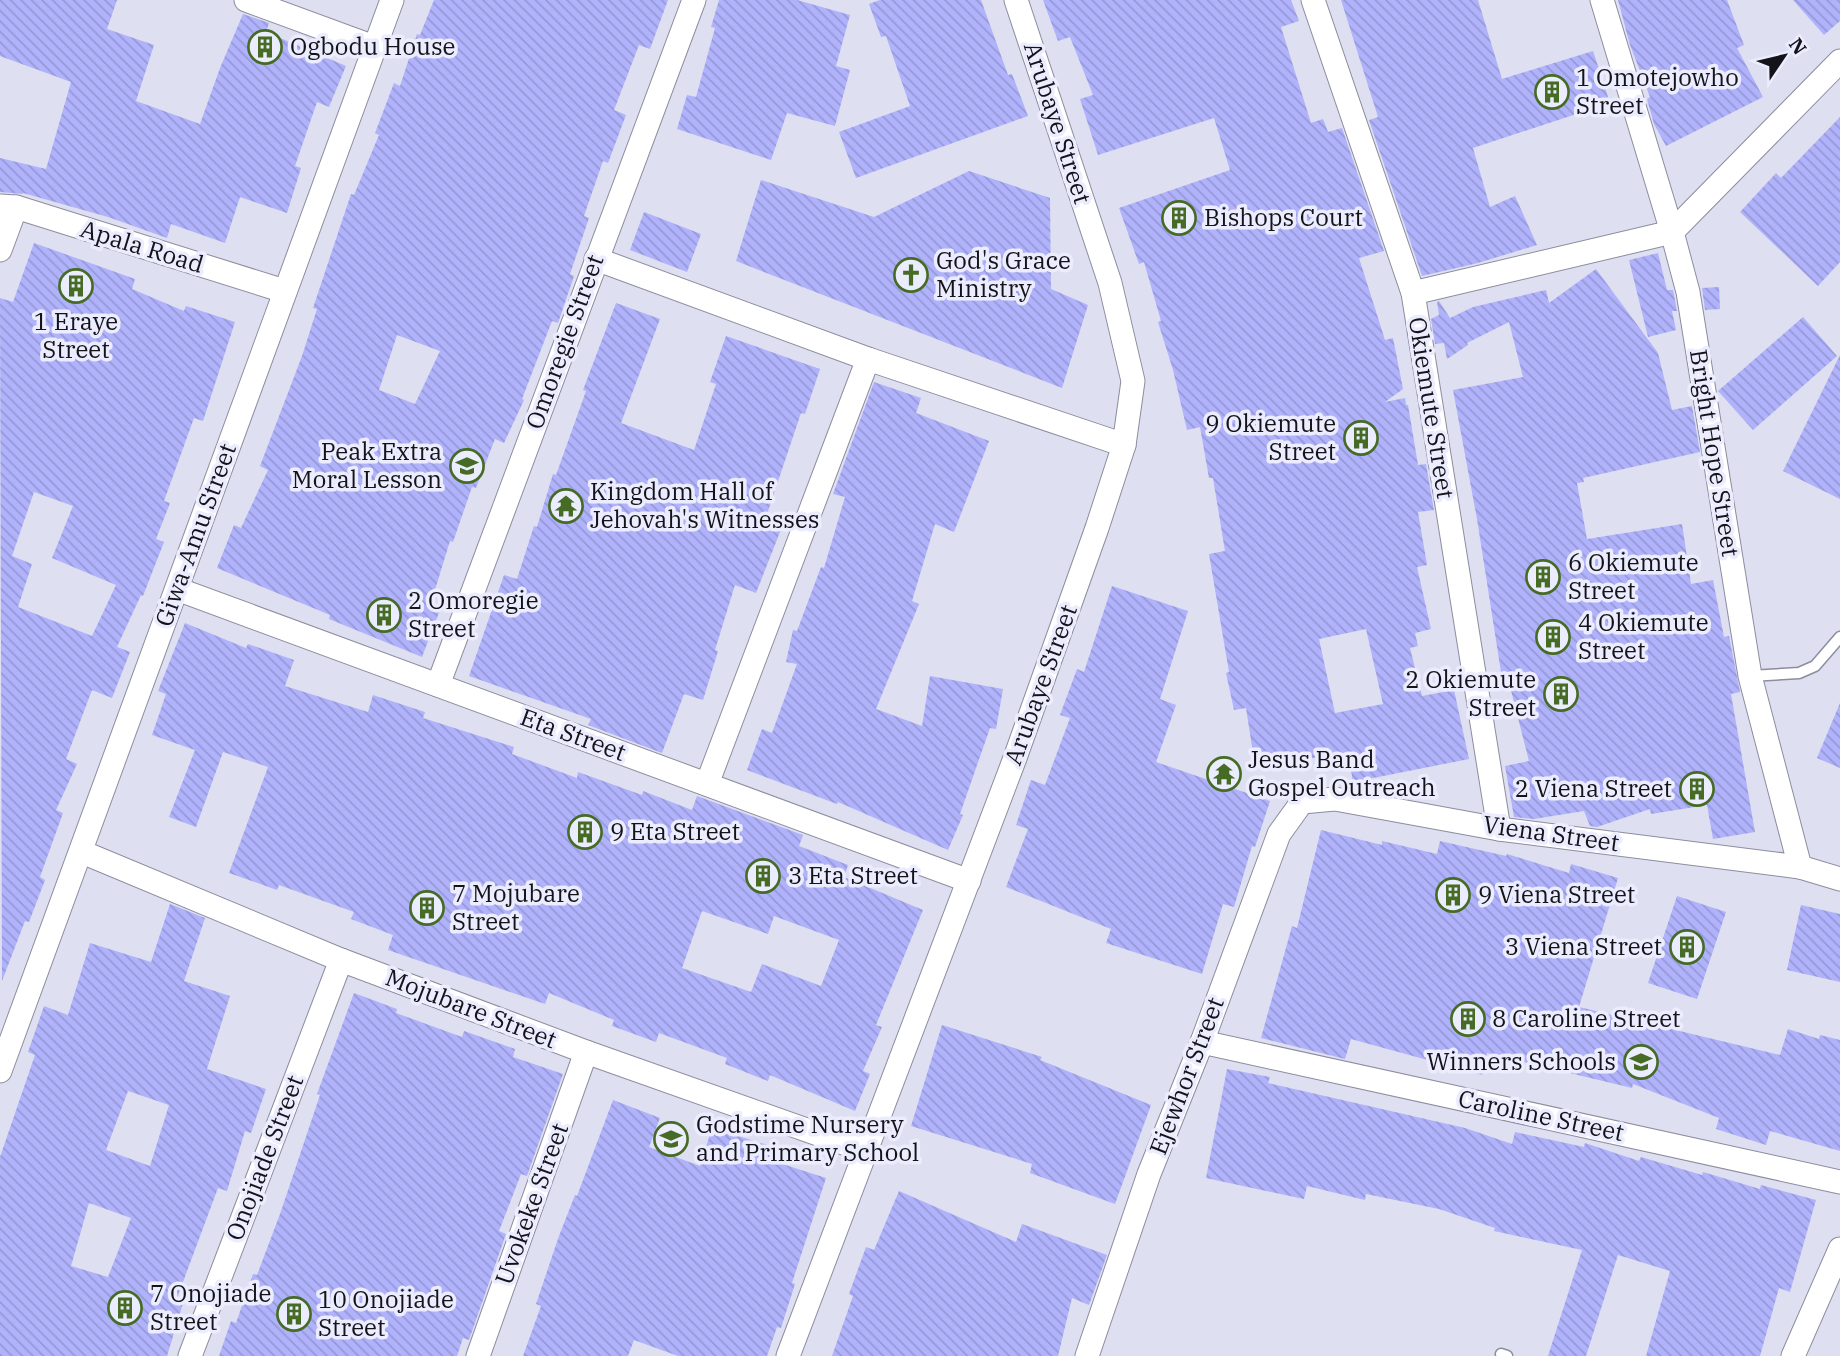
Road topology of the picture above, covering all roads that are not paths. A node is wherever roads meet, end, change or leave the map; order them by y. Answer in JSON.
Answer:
{"nodes":[{"id":1,"x":246,"y":0,"type":"edge"},
{"id":2,"x":392,"y":0,"type":"edge"},
{"id":3,"x":694,"y":0,"type":"edge"},
{"id":4,"x":1016,"y":0,"type":"edge"},
{"id":5,"x":1313,"y":0,"type":"edge"},
{"id":6,"x":1602,"y":0,"type":"edge"},
{"id":7,"x":374,"y":47,"type":"junction"},
{"id":8,"x":1840,"y":61,"type":"edge"},
{"id":9,"x":8,"y":207,"type":"edge"},
{"id":10,"x":1672,"y":232,"type":"junction"},
{"id":11,"x":0,"y":250,"type":"edge"},
{"id":12,"x":596,"y":259,"type":"junction"},
{"id":13,"x":284,"y":291,"type":"junction"},
{"id":14,"x":1413,"y":293,"type":"junction"},
{"id":15,"x":868,"y":359,"type":"junction"},
{"id":16,"x":1124,"y":444,"type":"junction"},
{"id":17,"x":177,"y":589,"type":"junction"},
{"id":18,"x":1840,"y":637,"type":"edge"},
{"id":19,"x":1750,"y":676,"type":"junction"},
{"id":20,"x":438,"y":685,"type":"junction"},
{"id":21,"x":707,"y":784,"type":"junction"},
{"id":22,"x":1302,"y":802,"type":"joint"},
{"id":23,"x":1499,"y":829,"type":"junction"},
{"id":24,"x":82,"y":852,"type":"junction"},
{"id":25,"x":1800,"y":867,"type":"junction"},
{"id":26,"x":1840,"y":879,"type":"edge"},
{"id":27,"x":969,"y":880,"type":"junction"},
{"id":28,"x":341,"y":960,"type":"junction"},
{"id":29,"x":1202,"y":1042,"type":"junction"},
{"id":30,"x":586,"y":1052,"type":"junction"},
{"id":31,"x":0,"y":1071,"type":"edge"},
{"id":32,"x":866,"y":1151,"type":"junction"},
{"id":33,"x":1840,"y":1182,"type":"edge"},
{"id":34,"x":1840,"y":1249,"type":"edge"},
{"id":35,"x":190,"y":1356,"type":"edge"},
{"id":36,"x":478,"y":1356,"type":"edge"},
{"id":37,"x":788,"y":1356,"type":"edge"},
{"id":38,"x":1087,"y":1356,"type":"edge"},
{"id":39,"x":1793,"y":1356,"type":"edge"}],
"edges":[{"from":1,"to":7,"type":"street"},
{"from":2,"to":7,"type":"street","name":"Giwa-Amu Street"},
{"from":3,"to":12,"type":"street","name":"Omoregie Street"},
{"from":4,"to":16,"type":"street","name":"Arubaye Street"},
{"from":5,"to":14,"type":"street","name":"Okiemute Street"},
{"from":6,"to":10,"type":"street","name":"Bright Hope Street"},
{"from":7,"to":13,"type":"street","name":"Giwa-Amu Street"},
{"from":8,"to":10,"type":"street"},
{"from":9,"to":11,"type":"street"},
{"from":9,"to":13,"type":"street","name":"Apala Road"},
{"from":10,"to":14,"type":"street"},
{"from":10,"to":19,"type":"street","name":"Bright Hope Street"},
{"from":12,"to":15,"type":"street"},
{"from":12,"to":20,"type":"street","name":"Omoregie Street"},
{"from":13,"to":17,"type":"street","name":"Giwa-Amu Street"},
{"from":14,"to":23,"type":"street","name":"Okiemute Street"},
{"from":15,"to":16,"type":"street"},
{"from":15,"to":21,"type":"street"},
{"from":16,"to":27,"type":"street","name":"Arubaye Street"},
{"from":17,"to":20,"type":"street","name":"Eta Street"},
{"from":17,"to":24,"type":"street","name":"Giwa-Amu Street"},
{"from":18,"to":19,"type":"lane"},
{"from":19,"to":25,"type":"street","name":"Bright Hope Street"},
{"from":20,"to":21,"type":"street","name":"Eta Street"},
{"from":21,"to":27,"type":"street","name":"Eta Street"},
{"from":22,"to":23,"type":"street","name":"Viena Street"},
{"from":22,"to":29,"type":"street","name":"Ejewhor Street"},
{"from":23,"to":25,"type":"street","name":"Viena Street"},
{"from":24,"to":28,"type":"street","name":"Mojubare Street"},
{"from":24,"to":31,"type":"street","name":"Giwa-Amu Street"},
{"from":25,"to":26,"type":"street"},
{"from":27,"to":32,"type":"street","name":"Arubaye Street"},
{"from":28,"to":30,"type":"street","name":"Mojubare Street"},
{"from":28,"to":35,"type":"street","name":"Onojiade Street"},
{"from":29,"to":33,"type":"street","name":"Caroline Street"},
{"from":29,"to":38,"type":"street","name":"Ejewhor Street"},
{"from":30,"to":32,"type":"street","name":"Mojubare Street"},
{"from":30,"to":36,"type":"street","name":"Uvokeke Street"},
{"from":32,"to":37,"type":"street","name":"Arubaye Street"},
{"from":34,"to":39,"type":"street"}]}
